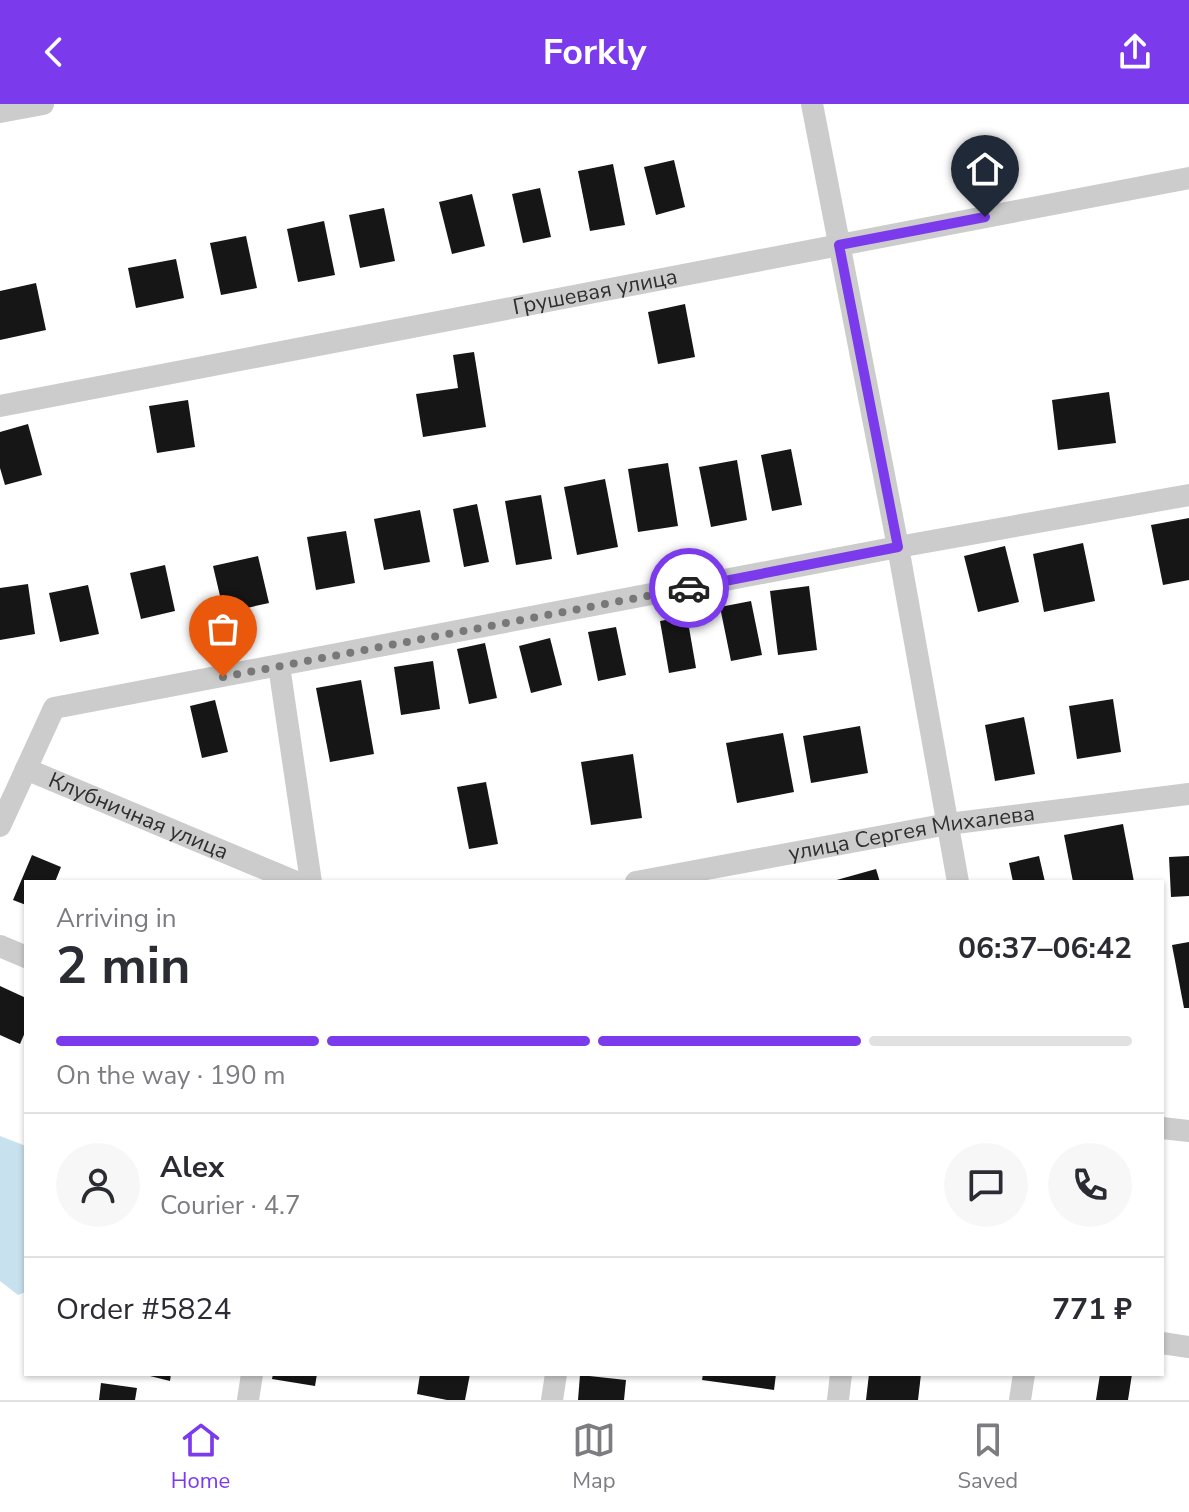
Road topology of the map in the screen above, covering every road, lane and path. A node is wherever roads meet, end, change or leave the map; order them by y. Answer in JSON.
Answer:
{"nodes":[{"id":1,"x":43,"y":104,"type":"edge"},
{"id":2,"x":812,"y":104,"type":"edge"},
{"id":3,"x":0,"y":112,"type":"edge"},
{"id":4,"x":1189,"y":178,"type":"edge"},
{"id":5,"x":839,"y":245,"type":"junction"},
{"id":6,"x":0,"y":406,"type":"edge"},
{"id":7,"x":1189,"y":495,"type":"edge"},
{"id":8,"x":898,"y":547,"type":"junction"},
{"id":9,"x":279,"y":666,"type":"junction"},
{"id":10,"x":26,"y":769,"type":"junction"},
{"id":11,"x":1189,"y":794,"type":"edge"},
{"id":12,"x":948,"y":824,"type":"junction"},
{"id":13,"x":0,"y":826,"type":"edge"},
{"id":14,"x":291,"y":880,"type":"edge"},
{"id":15,"x":311,"y":880,"type":"edge"},
{"id":16,"x":647,"y":880,"type":"edge"},
{"id":17,"x":958,"y":880,"type":"edge"},
{"id":18,"x":0,"y":946,"type":"edge"},
{"id":19,"x":24,"y":956,"type":"edge"},
{"id":20,"x":1164,"y":1128,"type":"edge"},
{"id":21,"x":1189,"y":1131,"type":"edge"},
{"id":22,"x":1164,"y":1343,"type":"edge"},
{"id":23,"x":1189,"y":1347,"type":"edge"},
{"id":24,"x":252,"y":1376,"type":"edge"},
{"id":25,"x":556,"y":1376,"type":"edge"},
{"id":26,"x":841,"y":1376,"type":"edge"},
{"id":27,"x":1024,"y":1376,"type":"edge"},
{"id":28,"x":248,"y":1400,"type":"edge"},
{"id":29,"x":552,"y":1400,"type":"edge"},
{"id":30,"x":838,"y":1400,"type":"edge"},
{"id":31,"x":1020,"y":1400,"type":"edge"}],
"edges":[{"from":1,"to":3,"type":"street"},
{"from":2,"to":5,"type":"street"},
{"from":4,"to":5,"type":"street","name":"Грушевая улица"},
{"from":5,"to":6,"type":"street","name":"Грушевая улица"},
{"from":5,"to":8,"type":"street"},
{"from":7,"to":8,"type":"street"},
{"from":8,"to":9,"type":"street"},
{"from":8,"to":12,"type":"street"},
{"from":9,"to":10,"type":"street"},
{"from":9,"to":15,"type":"street"},
{"from":10,"to":13,"type":"street"},
{"from":10,"to":14,"type":"street","name":"Клубничная улица"},
{"from":11,"to":12,"type":"street","name":"улица Сергея Михалева"},
{"from":12,"to":16,"type":"street","name":"улица Сергея Михалева"},
{"from":12,"to":17,"type":"street"},
{"from":18,"to":19,"type":"street"},
{"from":20,"to":21,"type":"street"},
{"from":22,"to":23,"type":"street"},
{"from":24,"to":28,"type":"street"},
{"from":25,"to":29,"type":"street"},
{"from":26,"to":30,"type":"street"},
{"from":27,"to":31,"type":"street"}]}
